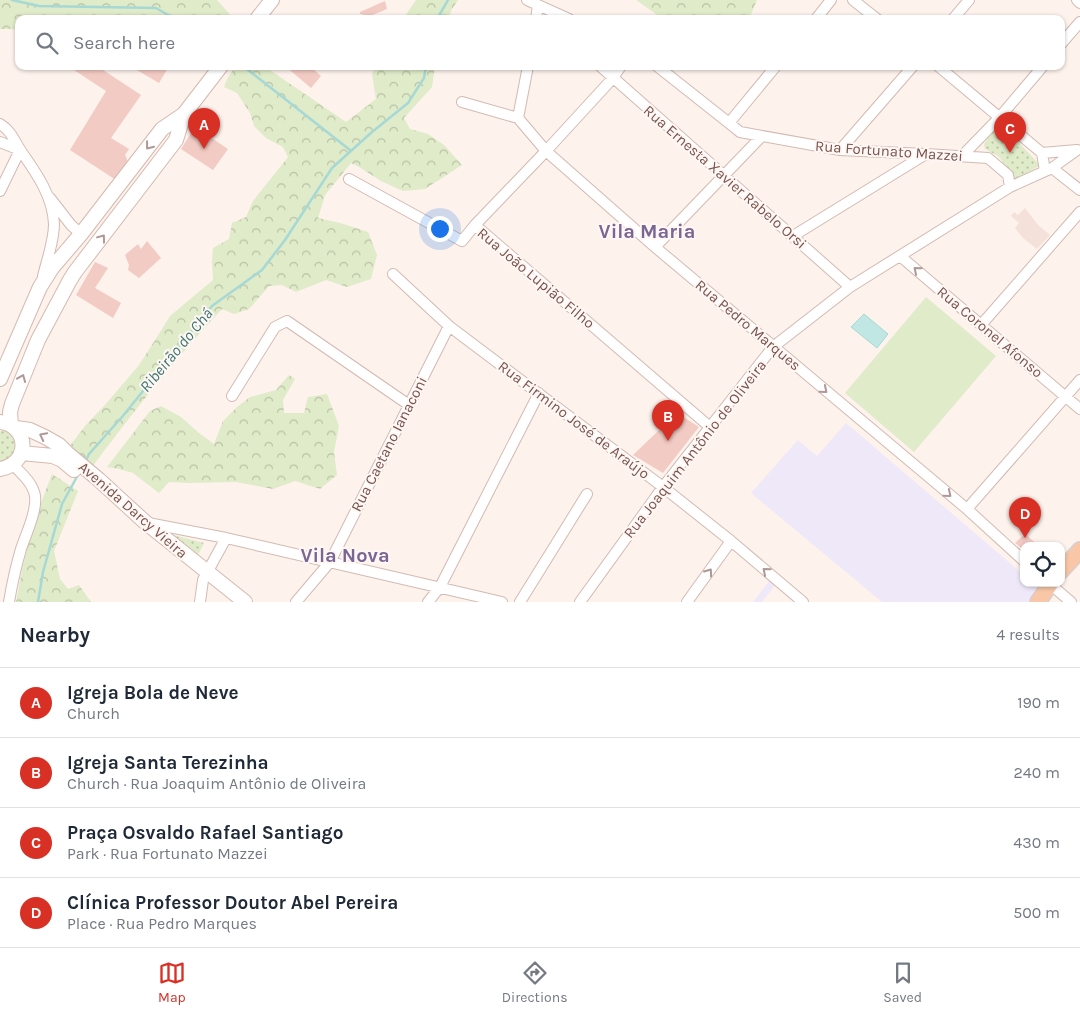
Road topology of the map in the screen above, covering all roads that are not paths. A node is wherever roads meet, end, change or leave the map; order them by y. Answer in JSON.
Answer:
{"nodes":[{"id":1,"x":272,"y":0,"type":"edge"},
{"id":2,"x":527,"y":0,"type":"edge"},
{"id":3,"x":831,"y":0,"type":"edge"},
{"id":4,"x":853,"y":0,"type":"edge"},
{"id":5,"x":969,"y":0,"type":"edge"},
{"id":6,"x":1077,"y":0,"type":"edge"},
{"id":7,"x":1080,"y":3,"type":"edge"},
{"id":8,"x":539,"y":14,"type":"edge"},
{"id":9,"x":261,"y":15,"type":"edge"},
{"id":10,"x":819,"y":15,"type":"edge"},
{"id":11,"x":872,"y":15,"type":"edge"},
{"id":12,"x":956,"y":15,"type":"edge"},
{"id":13,"x":1080,"y":22,"type":"edge"},
{"id":14,"x":1065,"y":39,"type":"edge"},
{"id":15,"x":218,"y":70,"type":"edge"},
{"id":16,"x":527,"y":70,"type":"edge"},
{"id":17,"x":604,"y":70,"type":"edge"},
{"id":18,"x":618,"y":70,"type":"edge"},
{"id":19,"x":662,"y":70,"type":"edge"},
{"id":20,"x":773,"y":70,"type":"edge"},
{"id":21,"x":910,"y":70,"type":"edge"},
{"id":22,"x":943,"y":70,"type":"edge"},
{"id":23,"x":1039,"y":70,"type":"edge"},
{"id":24,"x":612,"y":78,"type":"junction"},
{"id":25,"x":462,"y":102,"type":"dead end"},
{"id":26,"x":184,"y":114,"type":"junction"},
{"id":27,"x":518,"y":118,"type":"junction"},
{"id":28,"x":999,"y":118,"type":"junction"},
{"id":29,"x":729,"y":123,"type":"junction"},
{"id":30,"x":0,"y":124,"type":"edge"},
{"id":31,"x":760,"y":137,"type":"junction"},
{"id":32,"x":980,"y":137,"type":"junction"},
{"id":33,"x":0,"y":142,"type":"edge"},
{"id":34,"x":20,"y":150,"type":"junction"},
{"id":35,"x":840,"y":150,"type":"junction"},
{"id":36,"x":1078,"y":150,"type":"edge"},
{"id":37,"x":546,"y":152,"type":"junction"},
{"id":38,"x":1042,"y":153,"type":"junction"},
{"id":39,"x":926,"y":154,"type":"junction"},
{"id":40,"x":962,"y":156,"type":"junction"},
{"id":41,"x":988,"y":158,"type":"junction"},
{"id":42,"x":1049,"y":169,"type":"junction"},
{"id":43,"x":724,"y":175,"type":"junction"},
{"id":44,"x":349,"y":179,"type":"dead end"},
{"id":45,"x":1010,"y":187,"type":"junction"},
{"id":46,"x":1080,"y":190,"type":"edge"},
{"id":47,"x":0,"y":191,"type":"edge"},
{"id":48,"x":46,"y":194,"type":"junction"},
{"id":49,"x":1080,"y":212,"type":"edge"},
{"id":50,"x":475,"y":225,"type":"junction"},
{"id":51,"x":81,"y":234,"type":"junction"},
{"id":52,"x":794,"y":236,"type":"junction"},
{"id":53,"x":655,"y":247,"type":"junction"},
{"id":54,"x":900,"y":256,"type":"junction"},
{"id":55,"x":393,"y":274,"type":"dead end"},
{"id":56,"x":40,"y":287,"type":"junction"},
{"id":57,"x":850,"y":287,"type":"junction"},
{"id":58,"x":981,"y":325,"type":"junction"},
{"id":59,"x":449,"y":326,"type":"junction"},
{"id":60,"x":773,"y":347,"type":"junction"},
{"id":61,"x":0,"y":379,"type":"edge"},
{"id":62,"x":1080,"y":380,"type":"edge"},
{"id":63,"x":539,"y":393,"type":"junction"},
{"id":64,"x":232,"y":396,"type":"dead end"},
{"id":65,"x":1065,"y":397,"type":"junction"},
{"id":66,"x":409,"y":406,"type":"junction"},
{"id":67,"x":1080,"y":409,"type":"edge"},
{"id":68,"x":9,"y":425,"type":"edge"},
{"id":69,"x":710,"y":427,"type":"junction"},
{"id":70,"x":21,"y":453,"type":"junction"},
{"id":71,"x":64,"y":457,"type":"junction"},
{"id":72,"x":6,"y":467,"type":"edge"},
{"id":73,"x":96,"y":482,"type":"junction"},
{"id":74,"x":663,"y":486,"type":"junction"},
{"id":75,"x":587,"y":494,"type":"dead end"},
{"id":76,"x":967,"y":509,"type":"junction"},
{"id":77,"x":145,"y":522,"type":"junction"},
{"id":78,"x":226,"y":538,"type":"junction"},
{"id":79,"x":731,"y":541,"type":"junction"},
{"id":80,"x":1080,"y":550,"type":"edge"},
{"id":81,"x":1020,"y":557,"type":"edge"},
{"id":82,"x":330,"y":562,"type":"junction"},
{"id":83,"x":1065,"y":567,"type":"edge"},
{"id":84,"x":205,"y":576,"type":"junction"},
{"id":85,"x":440,"y":587,"type":"junction"},
{"id":86,"x":1048,"y":587,"type":"edge"},
{"id":87,"x":1054,"y":587,"type":"edge"},
{"id":88,"x":9,"y":602,"type":"edge"},
{"id":89,"x":200,"y":602,"type":"edge"},
{"id":90,"x":229,"y":602,"type":"edge"},
{"id":91,"x":245,"y":602,"type":"edge"},
{"id":92,"x":296,"y":602,"type":"edge"},
{"id":93,"x":428,"y":602,"type":"edge"},
{"id":94,"x":502,"y":602,"type":"edge"},
{"id":95,"x":520,"y":602,"type":"edge"},
{"id":96,"x":580,"y":602,"type":"edge"},
{"id":97,"x":687,"y":602,"type":"edge"},
{"id":98,"x":803,"y":602,"type":"edge"},
{"id":99,"x":1038,"y":602,"type":"edge"},
{"id":100,"x":1071,"y":602,"type":"edge"}],
"edges":[{"from":1,"to":9,"type":"main road"},
{"from":2,"to":8,"type":"street"},
{"from":3,"to":10,"type":"street"},
{"from":4,"to":11,"type":"street"},
{"from":5,"to":12,"type":"street"},
{"from":6,"to":7,"type":"street"},
{"from":13,"to":14,"type":"street"},
{"from":15,"to":26,"type":"main road"},
{"from":16,"to":27,"type":"street"},
{"from":17,"to":24,"type":"street","name":"Rua Ernesta Xavier Rabelo Orsi"},
{"from":18,"to":24,"type":"street"},
{"from":19,"to":29,"type":"street","name":"Rua Fortunato Mazzei"},
{"from":20,"to":29,"type":"street"},
{"from":21,"to":35,"type":"street"},
{"from":22,"to":28,"type":"street"},
{"from":23,"to":28,"type":"street"},
{"from":24,"to":37,"type":"street"},
{"from":24,"to":43,"type":"street","name":"Rua Ernesta Xavier Rabelo Orsi"},
{"from":25,"to":27,"type":"street"},
{"from":26,"to":51,"type":"main road","one_way":true},
{"from":68,"to":26,"type":"main road","one_way":true},
{"from":27,"to":37,"type":"street","name":"Rua Pedro Marques"},
{"from":28,"to":32,"type":"street"},
{"from":28,"to":38,"type":"street"},
{"from":29,"to":31,"type":"street","name":"Rua Fortunato Mazzei"},
{"from":30,"to":34,"type":"street"},
{"from":31,"to":35,"type":"street","name":"Rua Fortunato Mazzei"},
{"from":31,"to":43,"type":"street"},
{"from":32,"to":40,"type":"street"},
{"from":32,"to":41,"type":"street"},
{"from":33,"to":34,"type":"street"},
{"from":34,"to":47,"type":"street"},
{"from":34,"to":48,"type":"street"},
{"from":35,"to":39,"type":"street","name":"Rua Fortunato Mazzei"},
{"from":36,"to":38,"type":"street"},
{"from":36,"to":42,"type":"street","name":"Rua Joaquim Antônio de Oliveira"},
{"from":37,"to":50,"type":"street"},
{"from":37,"to":53,"type":"street","name":"Rua Pedro Marques"},
{"from":38,"to":42,"type":"street"},
{"from":39,"to":40,"type":"street","name":"Rua Fortunato Mazzei"},
{"from":39,"to":52,"type":"street"},
{"from":40,"to":41,"type":"street","name":"Rua Fortunato Mazzei"},
{"from":41,"to":45,"type":"street"},
{"from":42,"to":45,"type":"street","name":"Rua Joaquim Antônio de Oliveira"},
{"from":42,"to":46,"type":"street"},
{"from":43,"to":52,"type":"street","name":"Rua Ernesta Xavier Rabelo Orsi"},
{"from":43,"to":53,"type":"street"},
{"from":44,"to":50,"type":"street","name":"Rua João Lupião Filho"},
{"from":45,"to":54,"type":"street","name":"Rua Joaquim Antônio de Oliveira"},
{"from":48,"to":51,"type":"street"},
{"from":48,"to":56,"type":"street"},
{"from":49,"to":58,"type":"street"},
{"from":50,"to":69,"type":"street","name":"Rua João Lupião Filho"},
{"from":51,"to":56,"type":"main road"},
{"from":52,"to":57,"type":"street","name":"Rua Ernesta Xavier Rabelo Orsi"},
{"from":53,"to":60,"type":"street","name":"Rua Pedro Marques"},
{"from":54,"to":57,"type":"street","name":"Rua Joaquim Antônio de Oliveira"},
{"from":58,"to":54,"type":"street","name":"Rua Coronel Afonso","one_way":true},
{"from":55,"to":59,"type":"street","name":"Rua Firmino José de Araújo"},
{"from":56,"to":61,"type":"main road"},
{"from":57,"to":60,"type":"street","name":"Rua Joaquim Antônio de Oliveira"},
{"from":58,"to":65,"type":"street","name":"Rua Coronel Afonso"},
{"from":59,"to":63,"type":"street","name":"Rua Firmino José de Araújo"},
{"from":59,"to":66,"type":"street","name":"Rua Caetano Ianaconi"},
{"from":60,"to":69,"type":"street","name":"Rua Joaquim Antônio de Oliveira"},
{"from":60,"to":76,"type":"street","name":"Rua Pedro Marques","one_way":true},
{"from":62,"to":65,"type":"street"},
{"from":63,"to":74,"type":"street","name":"Rua Firmino José de Araújo"},
{"from":63,"to":85,"type":"street"},
{"from":64,"to":66,"type":"street"},
{"from":65,"to":67,"type":"street","name":"Rua Coronel Afonso"},
{"from":65,"to":76,"type":"street"},
{"from":66,"to":82,"type":"street","name":"Rua Caetano Ianaconi"},
{"from":68,"to":70,"type":"main road"},
{"from":71,"to":68,"type":"main road","name":"Avenida Darcy Vieira","one_way":true},
{"from":69,"to":74,"type":"street","name":"Rua Joaquim Antônio de Oliveira"},
{"from":70,"to":71,"type":"main road","name":"Avenida Darcy Vieira"},
{"from":70,"to":72,"type":"main road"},
{"from":71,"to":73,"type":"main road","name":"Avenida Darcy Vieira"},
{"from":72,"to":88,"type":"street"},
{"from":73,"to":77,"type":"main road","name":"Avenida Darcy Vieira"},
{"from":73,"to":84,"type":"main road","name":"Avenida Darcy Vieira"},
{"from":74,"to":79,"type":"street","name":"Rua Firmino José de Araújo"},
{"from":74,"to":96,"type":"street","name":"Rua Joaquim Antônio de Oliveira"},
{"from":75,"to":95,"type":"street"},
{"from":76,"to":81,"type":"street","name":"Rua Pedro Marques"},
{"from":77,"to":78,"type":"street"},
{"from":77,"to":84,"type":"main road","name":"Avenida Darcy Vieira"},
{"from":78,"to":82,"type":"street"},
{"from":78,"to":84,"type":"street"},
{"from":97,"to":79,"type":"street","one_way":true},
{"from":98,"to":79,"type":"street","name":"Rua Firmino José de Araújo","one_way":true},
{"from":80,"to":83,"type":"main road"},
{"from":82,"to":85,"type":"street"},
{"from":82,"to":92,"type":"street","name":"Rua Caetano Ianaconi"},
{"from":84,"to":89,"type":"street"},
{"from":84,"to":90,"type":"main road","name":"Avenida Darcy Vieira"},
{"from":84,"to":91,"type":"main road","name":"Avenida Darcy Vieira"},
{"from":85,"to":93,"type":"street"},
{"from":85,"to":94,"type":"street"},
{"from":86,"to":99,"type":"main road"},
{"from":87,"to":100,"type":"street"}]}
